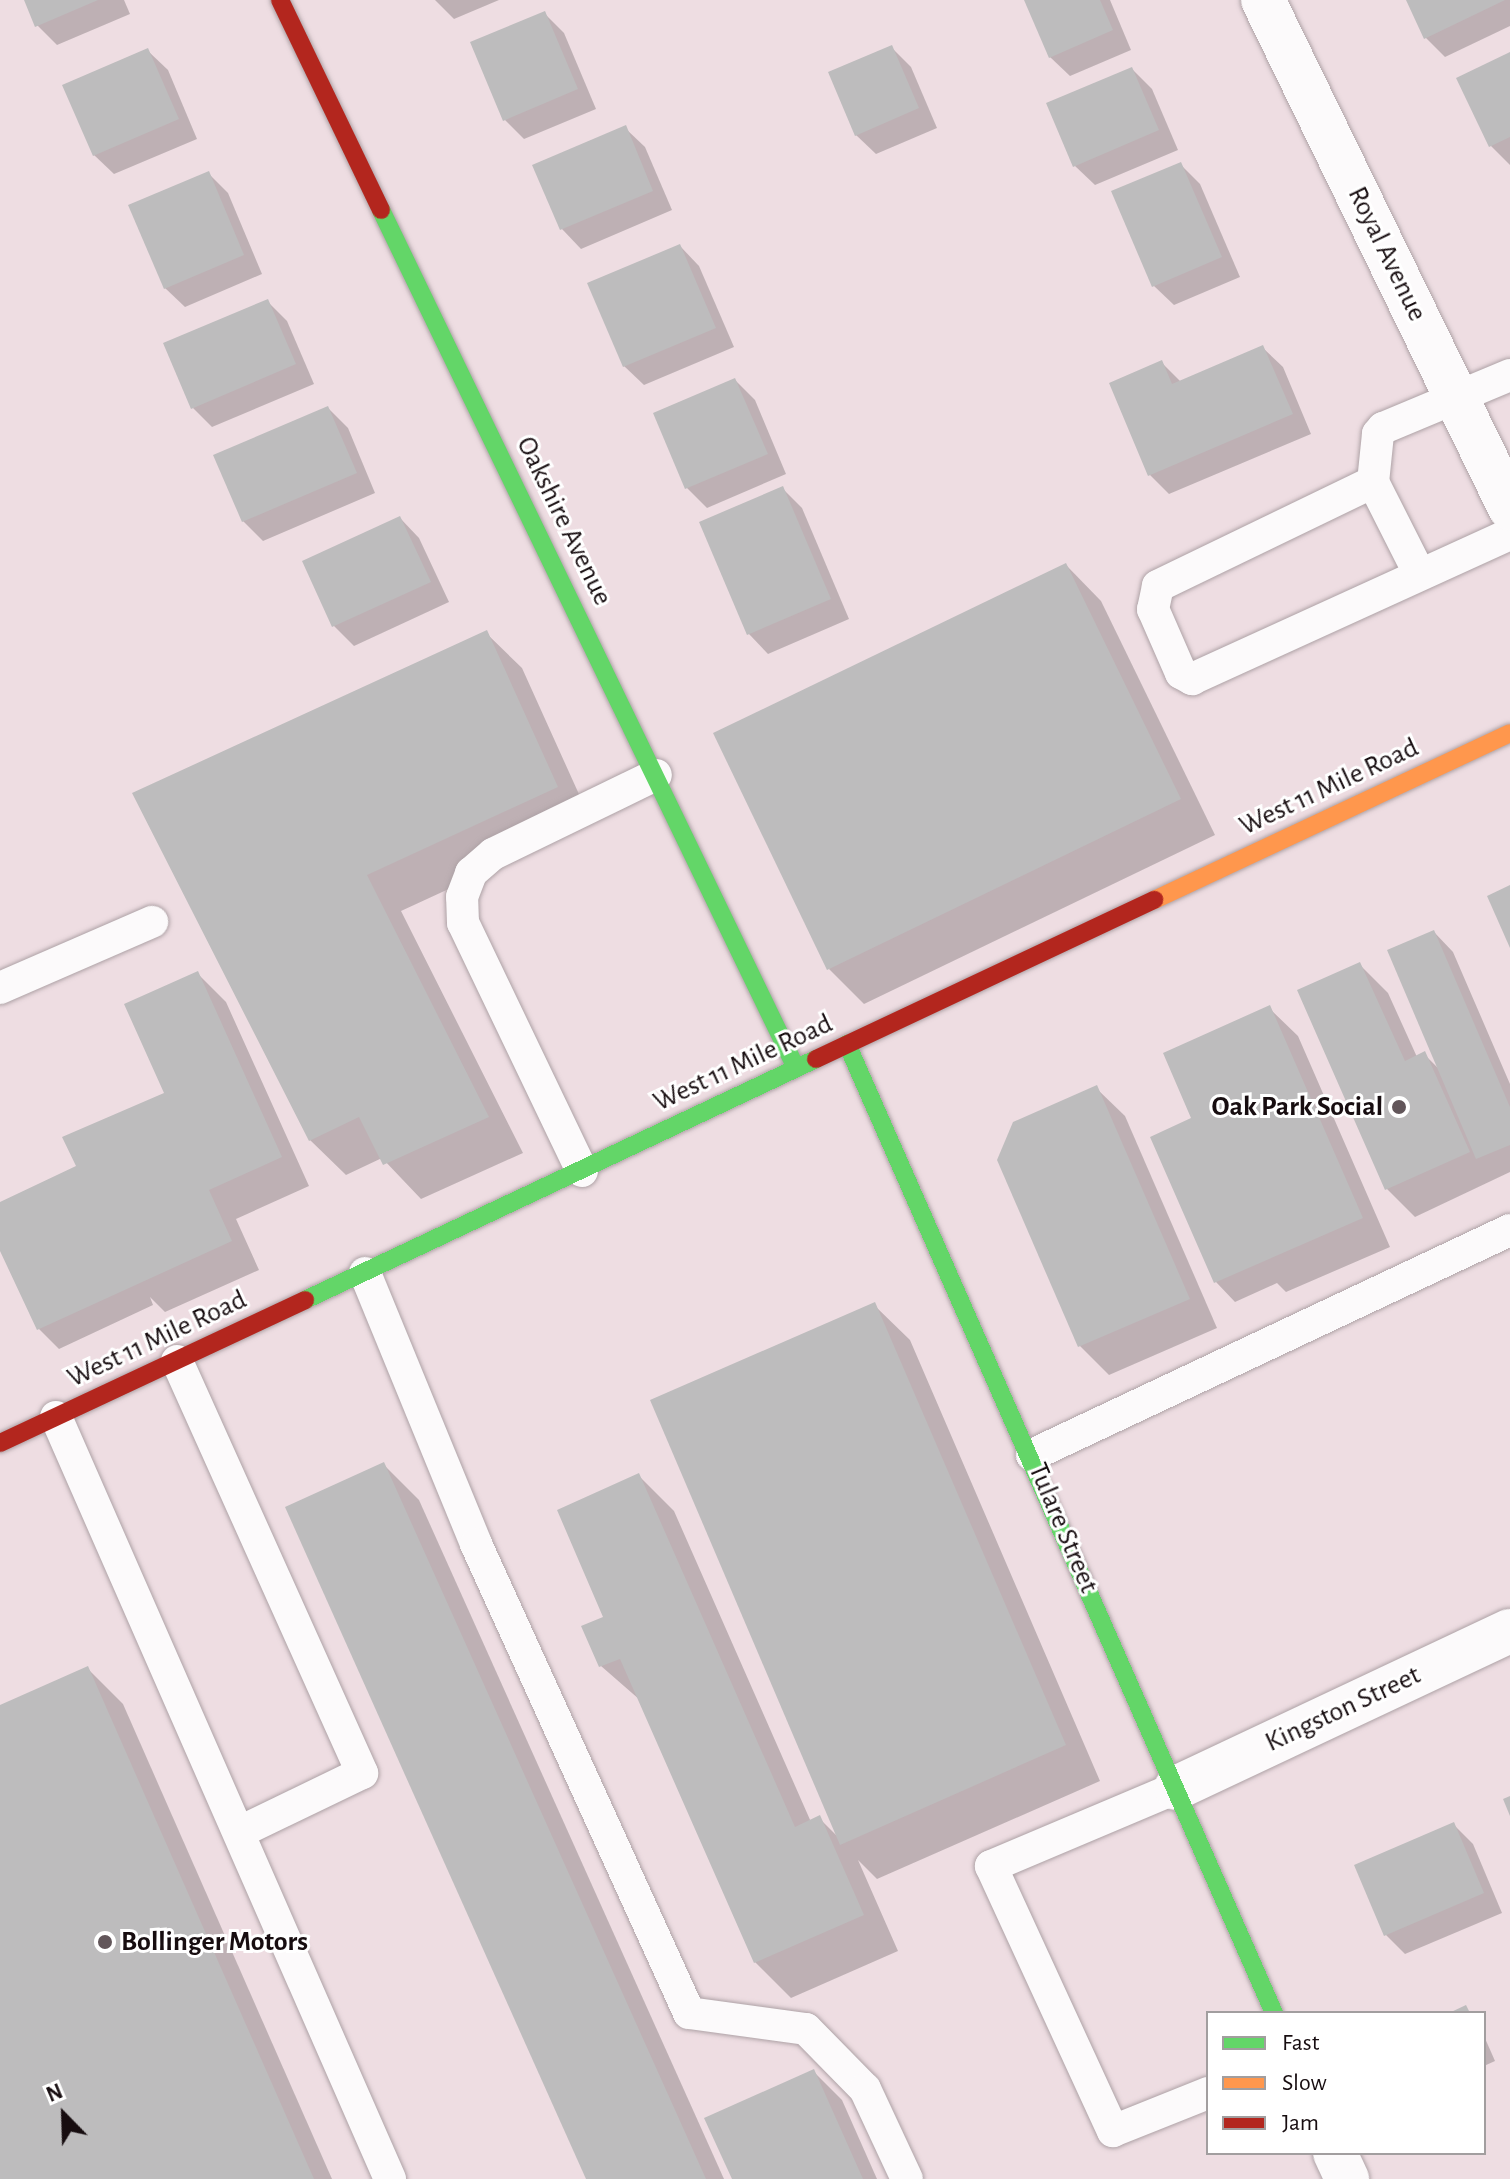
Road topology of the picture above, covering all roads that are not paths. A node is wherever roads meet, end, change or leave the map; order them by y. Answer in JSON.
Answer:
{"nodes":[{"id":1,"x":280,"y":0,"type":"edge"},
{"id":2,"x":1263,"y":0,"type":"edge"},
{"id":3,"x":1510,"y":375,"type":"edge"},
{"id":4,"x":1458,"y":400,"type":"junction"},
{"id":5,"x":1373,"y":482,"type":"junction"},
{"id":6,"x":1510,"y":508,"type":"edge"},
{"id":7,"x":1510,"y":534,"type":"edge"},
{"id":8,"x":1419,"y":573,"type":"junction"},
{"id":9,"x":1510,"y":733,"type":"edge"},
{"id":10,"x":656,"y":775,"type":"junction"},
{"id":11,"x":152,"y":922,"type":"dead end"},
{"id":12,"x":0,"y":988,"type":"edge"},
{"id":13,"x":847,"y":1044,"type":"junction"},
{"id":14,"x":796,"y":1068,"type":"junction"},
{"id":15,"x":582,"y":1171,"type":"junction"},
{"id":16,"x":1510,"y":1230,"type":"edge"},
{"id":17,"x":365,"y":1273,"type":"junction"},
{"id":18,"x":177,"y":1361,"type":"junction"},
{"id":19,"x":56,"y":1417,"type":"junction"},
{"id":20,"x":2,"y":1438,"type":"edge"},
{"id":21,"x":1032,"y":1455,"type":"junction"},
{"id":22,"x":1510,"y":1631,"type":"edge"},
{"id":23,"x":1176,"y":1788,"type":"junction"},
{"id":24,"x":240,"y":1832,"type":"junction"},
{"id":25,"x":1273,"y":2011,"type":"edge"},
{"id":26,"x":1206,"y":2094,"type":"edge"},
{"id":27,"x":1336,"y":2155,"type":"edge"},
{"id":28,"x":390,"y":2179,"type":"edge"},
{"id":29,"x":907,"y":2179,"type":"edge"},
{"id":30,"x":1347,"y":2179,"type":"edge"}],
"edges":[{"from":1,"to":10,"type":"street","name":"Oakshire Avenue"},
{"from":2,"to":4,"type":"street","name":"Royal Avenue"},
{"from":3,"to":4,"type":"lane"},
{"from":4,"to":5,"type":"lane"},
{"from":4,"to":6,"type":"street","name":"Royal Avenue"},
{"from":5,"to":8,"type":"lane"},
{"from":5,"to":8,"type":"lane"},
{"from":7,"to":8,"type":"lane"},
{"from":9,"to":13,"type":"street","name":"West 11 Mile Road"},
{"from":10,"to":14,"type":"street","name":"Oakshire Avenue"},
{"from":10,"to":15,"type":"lane"},
{"from":11,"to":12,"type":"lane"},
{"from":13,"to":14,"type":"street","name":"West 11 Mile Road"},
{"from":13,"to":21,"type":"street","name":"Tulare Street"},
{"from":14,"to":15,"type":"street","name":"West 11 Mile Road"},
{"from":15,"to":17,"type":"street","name":"West 11 Mile Road"},
{"from":16,"to":21,"type":"lane"},
{"from":17,"to":18,"type":"street","name":"West 11 Mile Road"},
{"from":17,"to":29,"type":"lane"},
{"from":18,"to":19,"type":"street","name":"West 11 Mile Road"},
{"from":18,"to":24,"type":"lane"},
{"from":19,"to":20,"type":"street","name":"West 11 Mile Road"},
{"from":19,"to":24,"type":"lane"},
{"from":21,"to":23,"type":"street","name":"Tulare Street"},
{"from":22,"to":23,"type":"street","name":"Kingston Street"},
{"from":23,"to":25,"type":"street","name":"Tulare Street"},
{"from":23,"to":26,"type":"lane"},
{"from":24,"to":28,"type":"lane"},
{"from":27,"to":30,"type":"street"}]}
